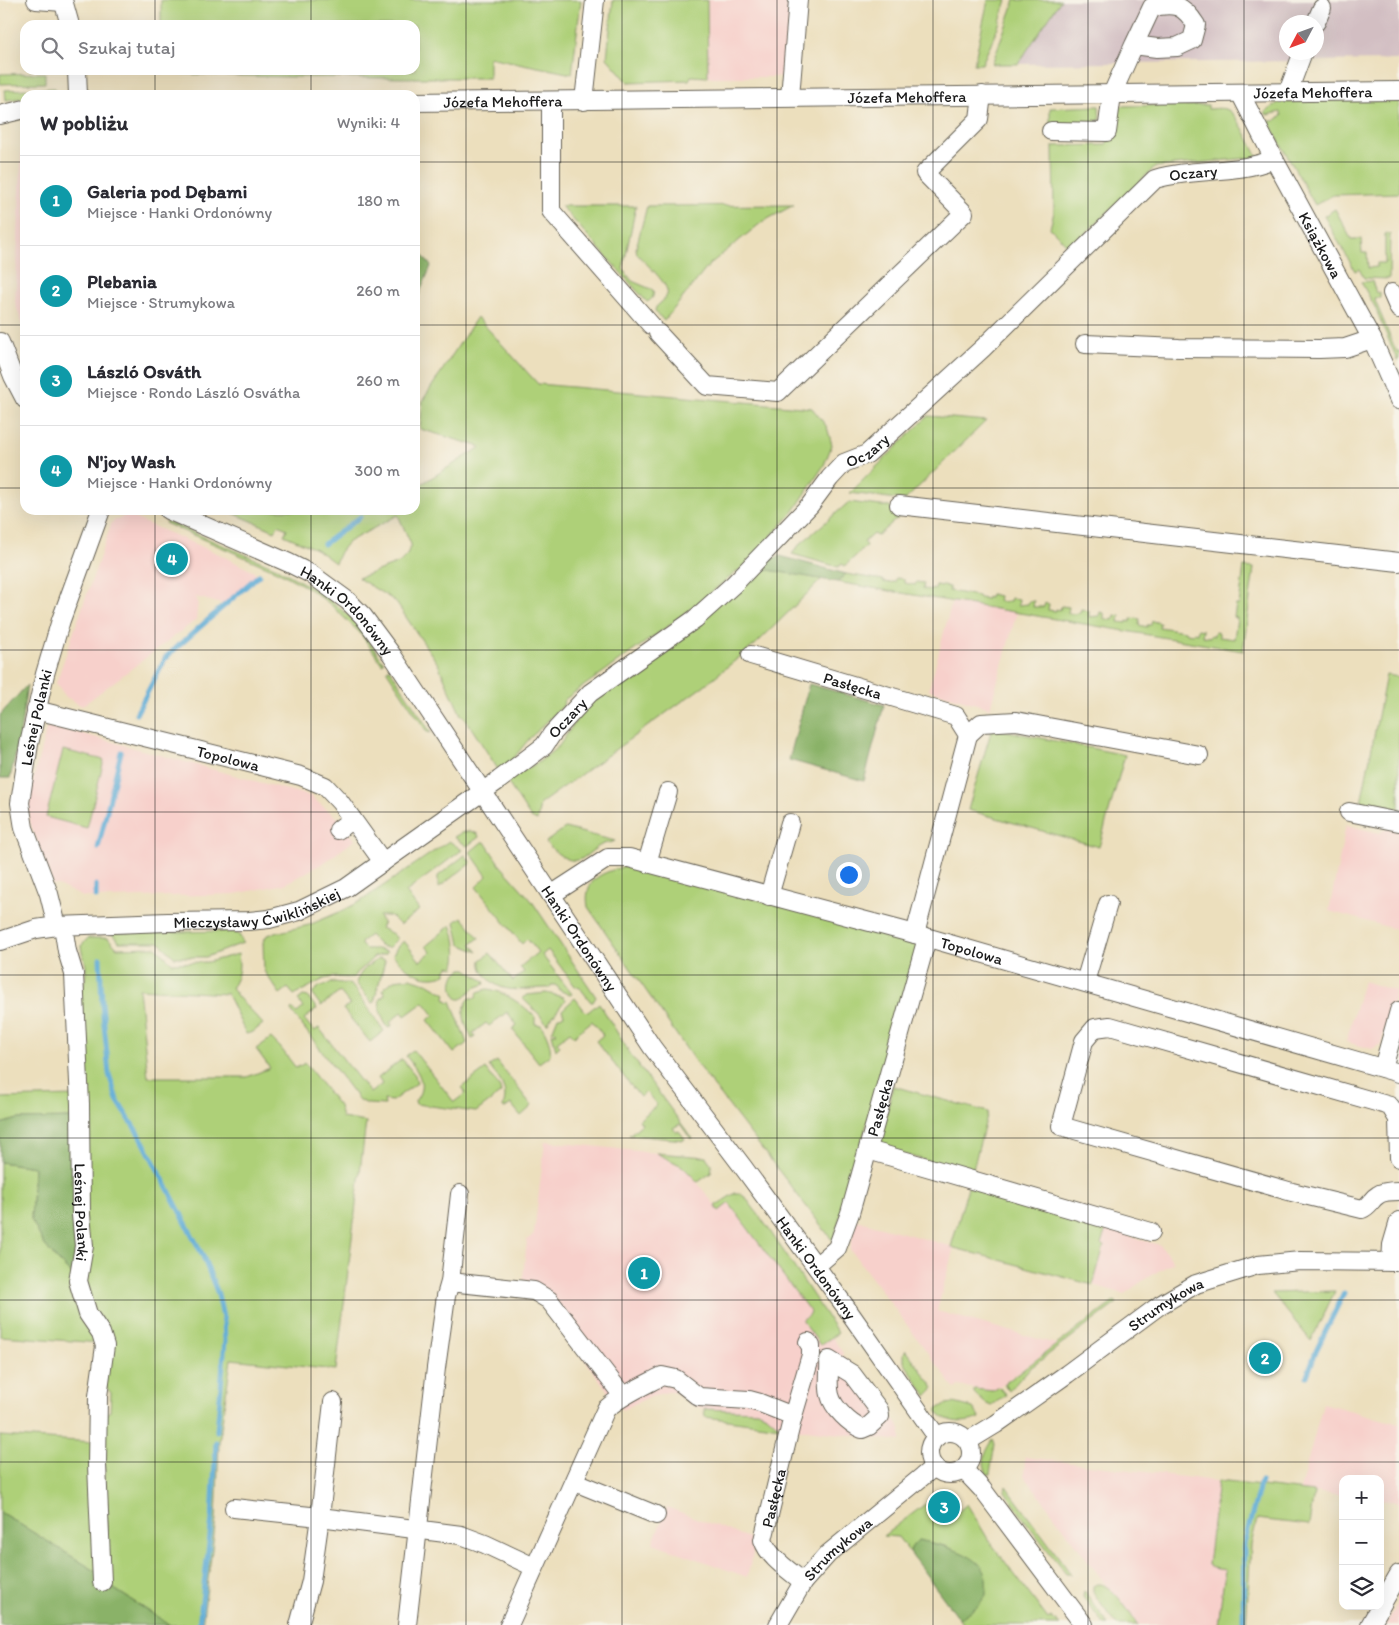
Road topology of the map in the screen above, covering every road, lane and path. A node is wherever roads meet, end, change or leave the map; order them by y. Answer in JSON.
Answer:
{"nodes":[{"id":1,"x":36,"y":0,"type":"edge"},
{"id":2,"x":595,"y":0,"type":"edge"},
{"id":3,"x":798,"y":0,"type":"edge"},
{"id":4,"x":63,"y":1,"type":"edge"},
{"id":5,"x":69,"y":20,"type":"edge"},
{"id":6,"x":1134,"y":45,"type":"dead end"},
{"id":7,"x":1301,"y":60,"type":"edge"},
{"id":8,"x":77,"y":75,"type":"edge"},
{"id":9,"x":78,"y":90,"type":"edge"},
{"id":10,"x":1399,"y":91,"type":"edge"},
{"id":11,"x":1288,"y":92,"type":"junction"},
{"id":12,"x":1240,"y":93,"type":"junction"},
{"id":13,"x":1112,"y":94,"type":"junction"},
{"id":14,"x":982,"y":95,"type":"junction"},
{"id":15,"x":790,"y":97,"type":"junction"},
{"id":16,"x":551,"y":101,"type":"junction"},
{"id":17,"x":584,"y":101,"type":"junction"},
{"id":18,"x":420,"y":102,"type":"edge"},
{"id":19,"x":20,"y":110,"type":"edge"},
{"id":20,"x":0,"y":115,"type":"edge"},
{"id":21,"x":1051,"y":131,"type":"dead end"},
{"id":22,"x":1274,"y":159,"type":"junction"},
{"id":23,"x":1392,"y":293,"type":"dead end"},
{"id":24,"x":1399,"y":310,"type":"edge"},
{"id":25,"x":1372,"y":339,"type":"junction"},
{"id":26,"x":0,"y":342,"type":"edge"},
{"id":27,"x":1085,"y":344,"type":"dead end"},
{"id":28,"x":20,"y":389,"type":"edge"},
{"id":29,"x":1397,"y":392,"type":"edge"},
{"id":30,"x":899,"y":505,"type":"dead end"},
{"id":31,"x":99,"y":515,"type":"edge"},
{"id":32,"x":180,"y":515,"type":"edge"},
{"id":33,"x":1399,"y":562,"type":"edge"},
{"id":34,"x":751,"y":655,"type":"dead end"},
{"id":35,"x":36,"y":710,"type":"junction"},
{"id":36,"x":974,"y":729,"type":"junction"},
{"id":37,"x":1199,"y":755,"type":"dead end"},
{"id":38,"x":483,"y":792,"type":"junction"},
{"id":39,"x":668,"y":792,"type":"dead end"},
{"id":40,"x":1349,"y":812,"type":"dead end"},
{"id":41,"x":352,"y":819,"type":"junction"},
{"id":42,"x":1399,"y":822,"type":"edge"},
{"id":43,"x":790,"y":823,"type":"dead end"},
{"id":44,"x":338,"y":830,"type":"dead end"},
{"id":45,"x":383,"y":862,"type":"junction"},
{"id":46,"x":647,"y":863,"type":"junction"},
{"id":47,"x":552,"y":895,"type":"junction"},
{"id":48,"x":769,"y":896,"type":"junction"},
{"id":49,"x":1108,"y":904,"type":"dead end"},
{"id":50,"x":60,"y":926,"type":"junction"},
{"id":51,"x":921,"y":936,"type":"junction"},
{"id":52,"x":0,"y":941,"type":"edge"},
{"id":53,"x":1085,"y":982,"type":"junction"},
{"id":54,"x":1399,"y":1011,"type":"edge"},
{"id":55,"x":1391,"y":1070,"type":"edge"},
{"id":56,"x":868,"y":1150,"type":"junction"},
{"id":57,"x":1399,"y":1158,"type":"edge"},
{"id":58,"x":1399,"y":1191,"type":"edge"},
{"id":59,"x":460,"y":1194,"type":"dead end"},
{"id":60,"x":1399,"y":1221,"type":"edge"},
{"id":61,"x":1151,"y":1232,"type":"dead end"},
{"id":62,"x":1395,"y":1262,"type":"edge"},
{"id":63,"x":816,"y":1266,"type":"junction"},
{"id":64,"x":450,"y":1282,"type":"junction"},
{"id":65,"x":808,"y":1342,"type":"dead end"},
{"id":66,"x":623,"y":1396,"type":"junction"},
{"id":67,"x":333,"y":1402,"type":"dead end"},
{"id":68,"x":793,"y":1416,"type":"junction"},
{"id":69,"x":937,"y":1437,"type":"junction"},
{"id":70,"x":968,"y":1441,"type":"junction"},
{"id":71,"x":934,"y":1467,"type":"junction"},
{"id":72,"x":964,"y":1470,"type":"junction"},
{"id":73,"x":575,"y":1482,"type":"junction"},
{"id":74,"x":234,"y":1508,"type":"dead end"},
{"id":75,"x":656,"y":1515,"type":"dead end"},
{"id":76,"x":320,"y":1517,"type":"junction"},
{"id":77,"x":417,"y":1530,"type":"junction"},
{"id":78,"x":534,"y":1567,"type":"junction"},
{"id":79,"x":1399,"y":1574,"type":"edge"},
{"id":80,"x":102,"y":1582,"type":"dead end"},
{"id":81,"x":803,"y":1582,"type":"junction"},
{"id":82,"x":299,"y":1625,"type":"edge"},
{"id":83,"x":407,"y":1625,"type":"edge"},
{"id":84,"x":509,"y":1625,"type":"edge"},
{"id":85,"x":778,"y":1625,"type":"edge"},
{"id":86,"x":1084,"y":1625,"type":"edge"},
{"id":87,"x":1370,"y":1625,"type":"edge"}],
"edges":[{"from":1,"to":4,"type":"street"},
{"from":2,"to":17,"type":"street"},
{"from":3,"to":15,"type":"street"},
{"from":4,"to":5,"type":"street"},
{"from":6,"to":13,"type":"street"},
{"from":7,"to":11,"type":"street"},
{"from":8,"to":9,"type":"street"},
{"from":10,"to":11,"type":"street","name":"Józefa Mehoffera"},
{"from":11,"to":12,"type":"street","name":"Józefa Mehoffera"},
{"from":12,"to":13,"type":"street","name":"Józefa Mehoffera"},
{"from":12,"to":22,"type":"street","name":"Książkowa"},
{"from":13,"to":14,"type":"street","name":"Józefa Mehoffera"},
{"from":13,"to":21,"type":"street"},
{"from":14,"to":15,"type":"street","name":"Józefa Mehoffera"},
{"from":14,"to":16,"type":"street"},
{"from":15,"to":17,"type":"street","name":"Józefa Mehoffera"},
{"from":16,"to":17,"type":"street","name":"Józefa Mehoffera"},
{"from":16,"to":18,"type":"street","name":"Józefa Mehoffera"},
{"from":19,"to":20,"type":"street"},
{"from":22,"to":25,"type":"street","name":"Książkowa"},
{"from":22,"to":38,"type":"street","name":"Oczary"},
{"from":23,"to":24,"type":"street"},
{"from":25,"to":27,"type":"street"},
{"from":25,"to":29,"type":"street","name":"Książkowa"},
{"from":26,"to":28,"type":"street"},
{"from":30,"to":33,"type":"street"},
{"from":31,"to":35,"type":"street","name":"Leśnej Polanki"},
{"from":32,"to":38,"type":"street","name":"Hanki Ordonówny"},
{"from":34,"to":36,"type":"street","name":"Pasłęcka"},
{"from":35,"to":41,"type":"street","name":"Topolowa"},
{"from":35,"to":50,"type":"street","name":"Leśnej Polanki"},
{"from":36,"to":37,"type":"street"},
{"from":36,"to":51,"type":"street","name":"Pasłęcka"},
{"from":38,"to":45,"type":"street","name":"Mieczysławy Ćwiklińskiej"},
{"from":38,"to":47,"type":"street","name":"Hanki Ordonówny"},
{"from":39,"to":46,"type":"street"},
{"from":40,"to":42,"type":"street"},
{"from":41,"to":44,"type":"street"},
{"from":41,"to":45,"type":"street","name":"Topolowa"},
{"from":43,"to":48,"type":"street"},
{"from":45,"to":50,"type":"street","name":"Mieczysławy Ćwiklińskiej"},
{"from":46,"to":47,"type":"street","name":"Topolowa"},
{"from":46,"to":48,"type":"street","name":"Topolowa"},
{"from":47,"to":63,"type":"street","name":"Hanki Ordonówny"},
{"from":48,"to":51,"type":"street","name":"Topolowa"},
{"from":49,"to":53,"type":"street"},
{"from":50,"to":52,"type":"street","name":"Mieczysławy Ćwiklińskiej"},
{"from":50,"to":80,"type":"street","name":"Leśnej Polanki"},
{"from":51,"to":53,"type":"street","name":"Topolowa"},
{"from":51,"to":56,"type":"street","name":"Pasłęcka"},
{"from":53,"to":55,"type":"street","name":"Topolowa"},
{"from":54,"to":55,"type":"street"},
{"from":56,"to":61,"type":"street"},
{"from":56,"to":63,"type":"street","name":"Pasłęcka"},
{"from":57,"to":58,"type":"street"},
{"from":59,"to":64,"type":"street"},
{"from":60,"to":62,"type":"street"},
{"from":62,"to":70,"type":"street","name":"Strumykowa"},
{"from":63,"to":69,"type":"street","name":"Hanki Ordonówny"},
{"from":64,"to":66,"type":"street"},
{"from":64,"to":77,"type":"street"},
{"from":65,"to":68,"type":"street","name":"Pasłęcka"},
{"from":66,"to":68,"type":"street"},
{"from":66,"to":73,"type":"street"},
{"from":67,"to":76,"type":"street"},
{"from":68,"to":81,"type":"street","name":"Pasłęcka"},
{"from":69,"to":70,"type":"street"},
{"from":69,"to":71,"type":"street"},
{"from":70,"to":72,"type":"street"},
{"from":71,"to":72,"type":"street"},
{"from":71,"to":81,"type":"street","name":"Strumykowa"},
{"from":72,"to":86,"type":"street"},
{"from":73,"to":75,"type":"street"},
{"from":73,"to":78,"type":"street"},
{"from":74,"to":76,"type":"street"},
{"from":76,"to":77,"type":"street"},
{"from":76,"to":82,"type":"street"},
{"from":77,"to":78,"type":"street"},
{"from":77,"to":83,"type":"street"},
{"from":78,"to":84,"type":"street"},
{"from":79,"to":87,"type":"street"},
{"from":81,"to":85,"type":"street","name":"Strumykowa"}]}
